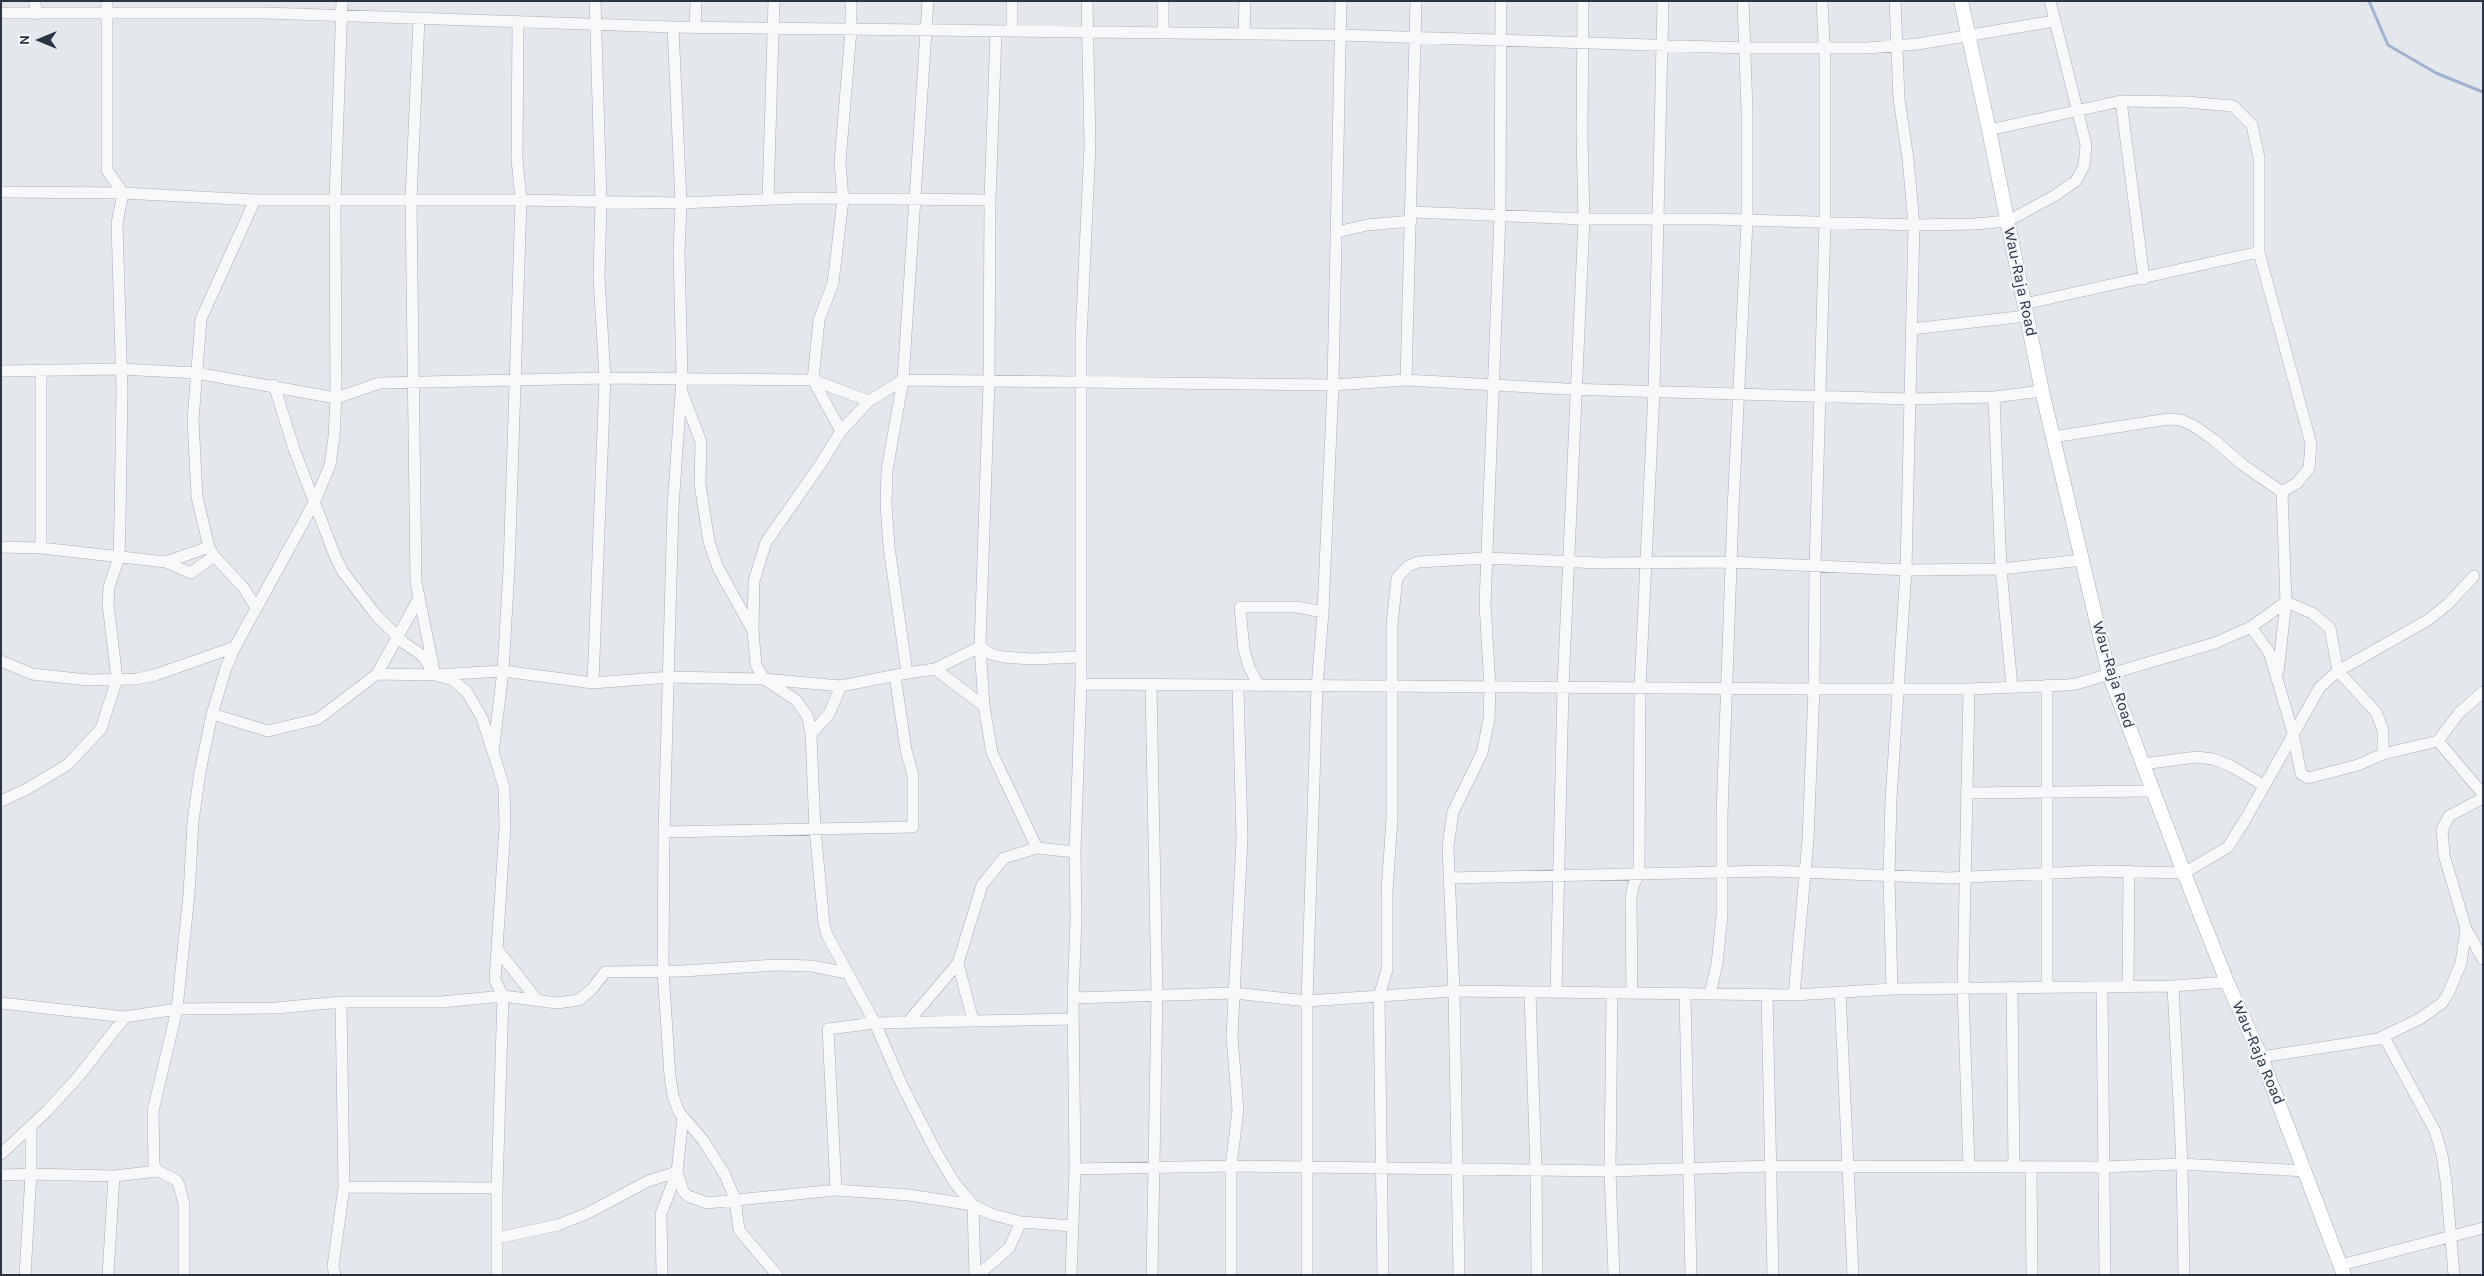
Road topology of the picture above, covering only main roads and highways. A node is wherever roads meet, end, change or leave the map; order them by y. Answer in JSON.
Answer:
{"nodes":[{"id":1,"x":1961,"y":1,"type":"edge"},
{"id":2,"x":2342,"y":1270,"type":"edge"}],
"edges":[{"from":1,"to":2,"type":"main road","name":"Wau-Raja Road"}]}
